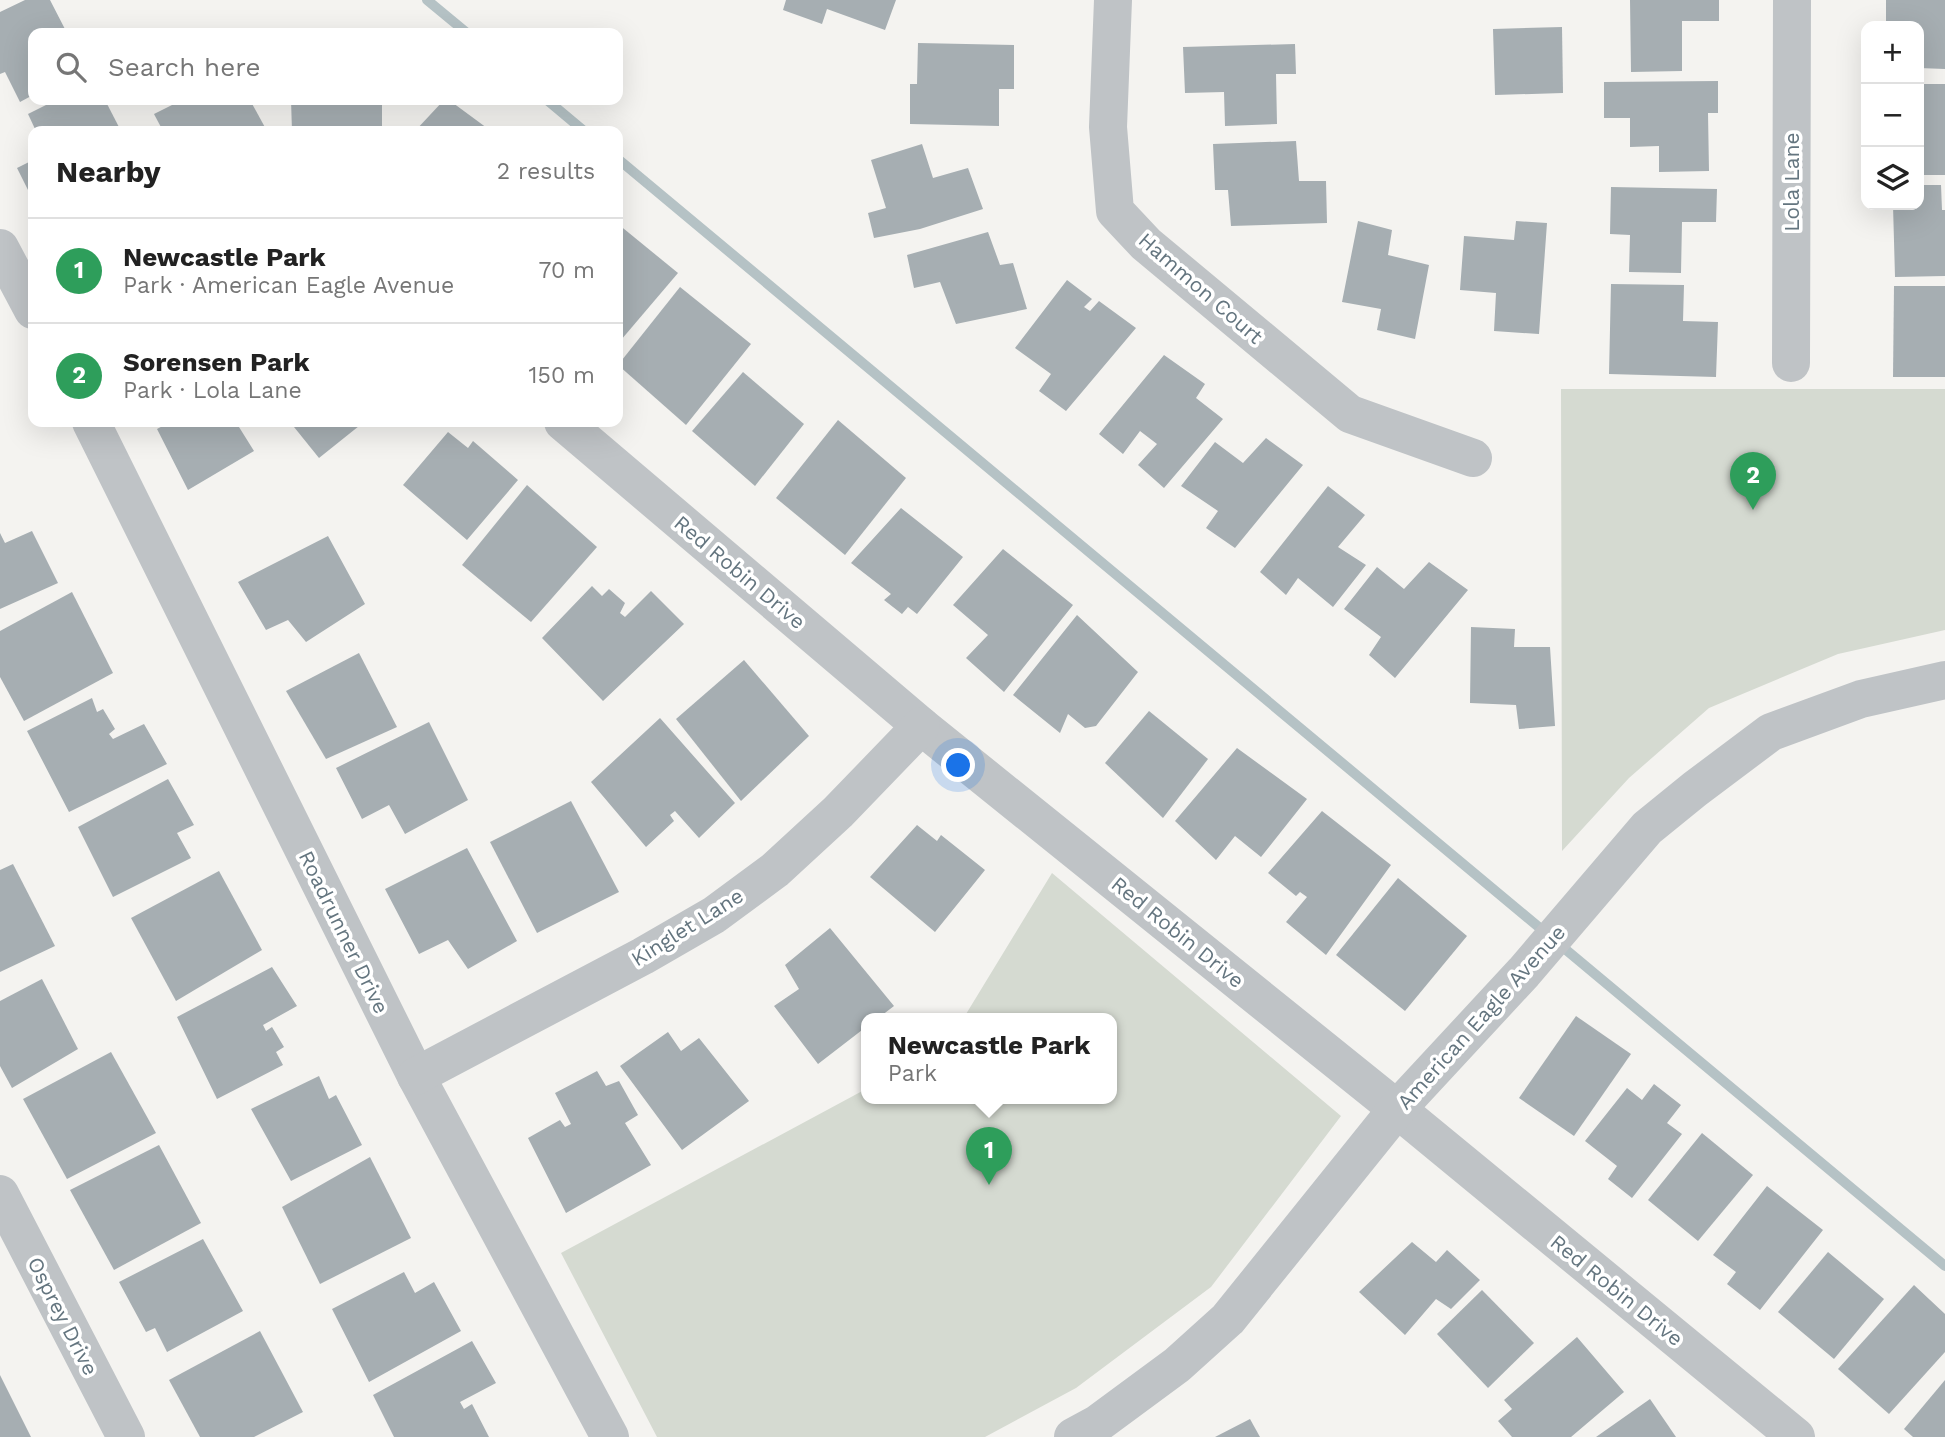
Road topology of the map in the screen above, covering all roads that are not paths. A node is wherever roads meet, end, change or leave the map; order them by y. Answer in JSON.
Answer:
{"nodes":[{"id":1,"x":1113,"y":0,"type":"edge"},
{"id":2,"x":1792,"y":0,"type":"edge"},
{"id":3,"x":0,"y":248,"type":"edge"},
{"id":4,"x":28,"y":301,"type":"edge"},
{"id":5,"x":1791,"y":363,"type":"dead end"},
{"id":6,"x":93,"y":427,"type":"edge"},
{"id":7,"x":569,"y":427,"type":"edge"},
{"id":8,"x":1473,"y":458,"type":"dead end"},
{"id":9,"x":1945,"y":680,"type":"edge"},
{"id":10,"x":921,"y":726,"type":"junction"},
{"id":11,"x":416,"y":1076,"type":"junction"},
{"id":12,"x":1398,"y":1109,"type":"junction"},
{"id":13,"x":0,"y":1194,"type":"edge"},
{"id":14,"x":1091,"y":1433,"type":"edge"},
{"id":15,"x":126,"y":1437,"type":"edge"},
{"id":16,"x":610,"y":1437,"type":"edge"},
{"id":17,"x":1796,"y":1437,"type":"edge"}],
"edges":[{"from":1,"to":8,"type":"street","name":"Hammon Court"},
{"from":2,"to":5,"type":"street","name":"Lola Lane"},
{"from":3,"to":4,"type":"street"},
{"from":6,"to":11,"type":"street","name":"Roadrunner Drive"},
{"from":7,"to":10,"type":"street","name":"Red Robin Drive"},
{"from":9,"to":12,"type":"street","name":"American Eagle Avenue"},
{"from":10,"to":11,"type":"street","name":"Kinglet Lane"},
{"from":10,"to":12,"type":"street","name":"Red Robin Drive"},
{"from":11,"to":16,"type":"street","name":"Roadrunner Drive"},
{"from":12,"to":14,"type":"street","name":"American Eagle Avenue"},
{"from":12,"to":17,"type":"street","name":"Red Robin Drive"},
{"from":13,"to":15,"type":"street","name":"Osprey Drive"}]}
